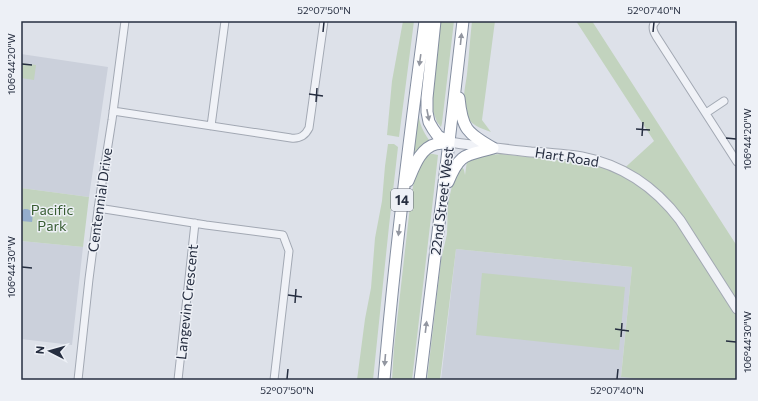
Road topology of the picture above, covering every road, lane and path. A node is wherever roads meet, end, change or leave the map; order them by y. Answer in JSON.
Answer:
{"nodes":[{"id":1,"x":125,"y":21,"type":"edge"},
{"id":2,"x":225,"y":21,"type":"edge"},
{"id":3,"x":324,"y":21,"type":"edge"},
{"id":4,"x":425,"y":21,"type":"edge"},
{"id":5,"x":434,"y":21,"type":"edge"},
{"id":6,"x":463,"y":21,"type":"edge"},
{"id":7,"x":656,"y":21,"type":"edge"},
{"id":8,"x":456,"y":84,"type":"junction"},
{"id":9,"x":724,"y":101,"type":"dead end"},
{"id":10,"x":113,"y":111,"type":"junction"},
{"id":11,"x":706,"y":113,"type":"junction"},
{"id":12,"x":212,"y":126,"type":"junction"},
{"id":13,"x":449,"y":142,"type":"junction"},
{"id":14,"x":493,"y":148,"type":"junction"},
{"id":15,"x":737,"y":162,"type":"edge"},
{"id":16,"x":404,"y":189,"type":"junction"},
{"id":17,"x":443,"y":191,"type":"junction"},
{"id":18,"x":98,"y":208,"type":"junction"},
{"id":19,"x":195,"y":223,"type":"junction"},
{"id":20,"x":737,"y":309,"type":"edge"},
{"id":21,"x":78,"y":380,"type":"edge"},
{"id":22,"x":178,"y":380,"type":"edge"},
{"id":23,"x":274,"y":380,"type":"edge"},
{"id":24,"x":384,"y":380,"type":"edge"},
{"id":25,"x":420,"y":380,"type":"edge"}],
"edges":[{"from":1,"to":10,"type":"street","name":"Centennial Drive"},
{"from":2,"to":12,"type":"street"},
{"from":3,"to":12,"type":"street"},
{"from":4,"to":16,"type":"highway","number":"14","one_way":true},
{"from":5,"to":13,"type":"highway","one_way":true},
{"from":8,"to":6,"type":"highway","name":"22nd Street West","one_way":true},
{"from":7,"to":11,"type":"street"},
{"from":8,"to":13,"type":"highway","name":"22nd Street West"},
{"from":8,"to":14,"type":"highway"},
{"from":9,"to":11,"type":"street"},
{"from":10,"to":12,"type":"street"},
{"from":10,"to":18,"type":"street","name":"Centennial Drive"},
{"from":11,"to":15,"type":"street"},
{"from":13,"to":14,"type":"street","name":"Hart Road"},
{"from":13,"to":16,"type":"highway"},
{"from":13,"to":17,"type":"highway","name":"22nd Street West"},
{"from":14,"to":17,"type":"highway"},
{"from":14,"to":20,"type":"street","name":"Hart Road"},
{"from":16,"to":24,"type":"highway","number":"14","one_way":true},
{"from":25,"to":17,"type":"highway","name":"22nd Street West","one_way":true},
{"from":18,"to":19,"type":"street","name":"Langevin Crescent"},
{"from":18,"to":21,"type":"street","name":"Centennial Drive"},
{"from":19,"to":22,"type":"street","name":"Langevin Crescent"},
{"from":19,"to":23,"type":"street","name":"Langevin Crescent"}]}
